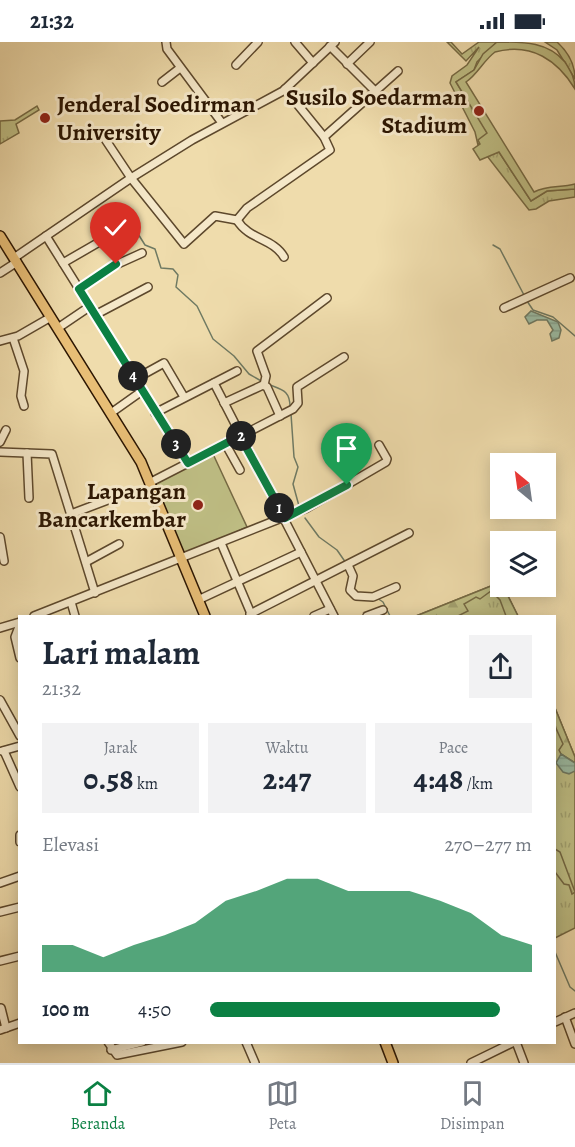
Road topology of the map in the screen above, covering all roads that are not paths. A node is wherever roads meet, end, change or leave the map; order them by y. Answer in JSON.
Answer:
{"nodes":[{"id":1,"x":166,"y":42,"type":"edge"},
{"id":2,"x":258,"y":42,"type":"edge"},
{"id":3,"x":295,"y":42,"type":"edge"},
{"id":4,"x":370,"y":42,"type":"edge"},
{"id":5,"x":333,"y":44,"type":"edge"},
{"id":6,"x":313,"y":63,"type":"junction"},
{"id":7,"x":347,"y":63,"type":"junction"},
{"id":8,"x":237,"y":65,"type":"dead end"},
{"id":9,"x":180,"y":68,"type":"junction"},
{"id":10,"x":398,"y":71,"type":"dead end"},
{"id":11,"x":162,"y":82,"type":"dead end"},
{"id":12,"x":285,"y":89,"type":"junction"},
{"id":13,"x":376,"y":92,"type":"junction"},
{"id":14,"x":222,"y":123,"type":"junction"},
{"id":15,"x":324,"y":137,"type":"junction"},
{"id":16,"x":105,"y":139,"type":"dead end"},
{"id":17,"x":131,"y":178,"type":"junction"},
{"id":18,"x":237,"y":220,"type":"junction"},
{"id":19,"x":0,"y":236,"type":"edge"},
{"id":20,"x":46,"y":236,"type":"junction"},
{"id":21,"x":101,"y":241,"type":"dead end"},
{"id":22,"x":142,"y":253,"type":"dead end"},
{"id":23,"x":284,"y":257,"type":"dead end"},
{"id":24,"x":16,"y":260,"type":"junction"},
{"id":25,"x":63,"y":263,"type":"junction"},
{"id":26,"x":0,"y":273,"type":"edge"},
{"id":27,"x":570,"y":278,"type":"dead end"},
{"id":28,"x":148,"y":287,"type":"dead end"},
{"id":29,"x":79,"y":289,"type":"junction"},
{"id":30,"x":327,"y":298,"type":"dead end"},
{"id":31,"x":90,"y":307,"type":"junction"},
{"id":32,"x":504,"y":308,"type":"dead end"},
{"id":33,"x":95,"y":315,"type":"junction"},
{"id":34,"x":51,"y":317,"type":"junction"},
{"id":35,"x":58,"y":328,"type":"junction"},
{"id":36,"x":13,"y":338,"type":"junction"},
{"id":37,"x":0,"y":341,"type":"edge"},
{"id":38,"x":344,"y":357,"type":"dead end"},
{"id":39,"x":237,"y":371,"type":"dead end"},
{"id":40,"x":135,"y":379,"type":"junction"},
{"id":41,"x":214,"y":382,"type":"junction"},
{"id":42,"x":265,"y":384,"type":"junction"},
{"id":43,"x":142,"y":391,"type":"junction"},
{"id":44,"x":184,"y":397,"type":"junction"},
{"id":45,"x":224,"y":403,"type":"junction"},
{"id":46,"x":24,"y":406,"type":"dead end"},
{"id":47,"x":111,"y":413,"type":"junction"},
{"id":48,"x":155,"y":413,"type":"junction"},
{"id":49,"x":280,"y":416,"type":"junction"},
{"id":50,"x":6,"y":430,"type":"dead end"},
{"id":51,"x":240,"y":436,"type":"junction"},
{"id":52,"x":0,"y":442,"type":"edge"},
{"id":53,"x":225,"y":443,"type":"junction"},
{"id":54,"x":379,"y":445,"type":"dead end"},
{"id":55,"x":0,"y":452,"type":"edge"},
{"id":56,"x":27,"y":453,"type":"junction"},
{"id":57,"x":188,"y":463,"type":"junction"},
{"id":58,"x":240,"y":470,"type":"dead end"},
{"id":59,"x":151,"y":482,"type":"junction"},
{"id":60,"x":121,"y":495,"type":"dead end"},
{"id":61,"x":29,"y":498,"type":"dead end"},
{"id":62,"x":71,"y":514,"type":"junction"},
{"id":63,"x":285,"y":518,"type":"junction"},
{"id":64,"x":409,"y":533,"type":"dead end"},
{"id":65,"x":0,"y":537,"type":"edge"},
{"id":66,"x":221,"y":543,"type":"junction"},
{"id":67,"x":119,"y":544,"type":"dead end"},
{"id":68,"x":302,"y":552,"type":"junction"},
{"id":69,"x":181,"y":559,"type":"junction"},
{"id":70,"x":4,"y":561,"type":"dead end"},
{"id":71,"x":86,"y":562,"type":"junction"},
{"id":72,"x":348,"y":565,"type":"junction"},
{"id":73,"x":237,"y":582,"type":"junction"},
{"id":74,"x":317,"y":582,"type":"junction"},
{"id":75,"x":396,"y":587,"type":"dead end"},
{"id":76,"x":95,"y":592,"type":"junction"},
{"id":77,"x":198,"y":600,"type":"junction"},
{"id":78,"x":71,"y":602,"type":"junction"},
{"id":79,"x":330,"y":609,"type":"junction"},
{"id":80,"x":383,"y":610,"type":"dead end"},
{"id":81,"x":37,"y":615,"type":"edge"},
{"id":82,"x":75,"y":615,"type":"edge"},
{"id":83,"x":205,"y":615,"type":"edge"},
{"id":84,"x":251,"y":615,"type":"edge"},
{"id":85,"x":316,"y":615,"type":"edge"},
{"id":86,"x":333,"y":615,"type":"edge"},
{"id":87,"x":370,"y":615,"type":"edge"},
{"id":88,"x":18,"y":624,"type":"edge"},
{"id":89,"x":0,"y":628,"type":"edge"},
{"id":90,"x":18,"y":629,"type":"edge"},
{"id":91,"x":18,"y":650,"type":"edge"},
{"id":92,"x":0,"y":700,"type":"edge"},
{"id":93,"x":18,"y":732,"type":"edge"},
{"id":94,"x":18,"y":747,"type":"edge"},
{"id":95,"x":2,"y":751,"type":"edge"},
{"id":96,"x":18,"y":778,"type":"edge"},
{"id":97,"x":18,"y":877,"type":"edge"},
{"id":98,"x":0,"y":883,"type":"edge"},
{"id":99,"x":18,"y":908,"type":"edge"},
{"id":100,"x":0,"y":912,"type":"edge"},
{"id":101,"x":18,"y":956,"type":"edge"},
{"id":102,"x":0,"y":961,"type":"edge"},
{"id":103,"x":1,"y":1008,"type":"edge"},
{"id":104,"x":575,"y":1013,"type":"edge"},
{"id":105,"x":565,"y":1017,"type":"junction"},
{"id":106,"x":556,"y":1022,"type":"edge"},
{"id":107,"x":18,"y":1024,"type":"edge"},
{"id":108,"x":3,"y":1029,"type":"edge"},
{"id":109,"x":161,"y":1044,"type":"edge"},
{"id":110,"x":247,"y":1044,"type":"edge"},
{"id":111,"x":386,"y":1044,"type":"edge"},
{"id":112,"x":511,"y":1044,"type":"edge"},
{"id":113,"x":516,"y":1044,"type":"edge"},
{"id":114,"x":575,"y":1044,"type":"edge"},
{"id":115,"x":143,"y":1045,"type":"edge"},
{"id":116,"x":110,"y":1046,"type":"edge"},
{"id":117,"x":255,"y":1063,"type":"edge"},
{"id":118,"x":393,"y":1063,"type":"edge"},
{"id":119,"x":471,"y":1063,"type":"edge"},
{"id":120,"x":524,"y":1063,"type":"edge"}],
"edges":[{"from":1,"to":9,"type":"street"},
{"from":2,"to":8,"type":"street"},
{"from":3,"to":6,"type":"street"},
{"from":4,"to":7,"type":"street"},
{"from":5,"to":6,"type":"street"},
{"from":5,"to":7,"type":"street"},
{"from":6,"to":12,"type":"street"},
{"from":7,"to":13,"type":"street"},
{"from":9,"to":11,"type":"street"},
{"from":9,"to":14,"type":"street"},
{"from":10,"to":13,"type":"street"},
{"from":12,"to":14,"type":"street"},
{"from":12,"to":15,"type":"street"},
{"from":13,"to":15,"type":"street"},
{"from":14,"to":17,"type":"street"},
{"from":15,"to":18,"type":"street"},
{"from":16,"to":17,"type":"street"},
{"from":17,"to":18,"type":"street"},
{"from":17,"to":20,"type":"street"},
{"from":18,"to":23,"type":"street"},
{"from":19,"to":24,"type":"main road"},
{"from":20,"to":24,"type":"street"},
{"from":20,"to":25,"type":"street"},
{"from":21,"to":25,"type":"street"},
{"from":22,"to":29,"type":"street"},
{"from":24,"to":26,"type":"street"},
{"from":24,"to":34,"type":"main road"},
{"from":25,"to":29,"type":"street"},
{"from":27,"to":32,"type":"street"},
{"from":28,"to":33,"type":"street"},
{"from":29,"to":31,"type":"street"},
{"from":30,"to":42,"type":"street"},
{"from":31,"to":33,"type":"street"},
{"from":31,"to":35,"type":"street"},
{"from":33,"to":40,"type":"street"},
{"from":34,"to":35,"type":"main road"},
{"from":34,"to":36,"type":"street"},
{"from":35,"to":47,"type":"main road"},
{"from":36,"to":37,"type":"street"},
{"from":36,"to":46,"type":"street"},
{"from":38,"to":49,"type":"street"},
{"from":39,"to":41,"type":"street"},
{"from":40,"to":43,"type":"street"},
{"from":40,"to":44,"type":"street"},
{"from":41,"to":44,"type":"street"},
{"from":41,"to":45,"type":"street"},
{"from":42,"to":45,"type":"street"},
{"from":42,"to":49,"type":"street"},
{"from":43,"to":47,"type":"street"},
{"from":43,"to":48,"type":"street"},
{"from":44,"to":48,"type":"street"},
{"from":45,"to":51,"type":"street"},
{"from":47,"to":59,"type":"main road"},
{"from":48,"to":57,"type":"street"},
{"from":49,"to":51,"type":"street"},
{"from":50,"to":52,"type":"street"},
{"from":51,"to":53,"type":"street"},
{"from":51,"to":63,"type":"street"},
{"from":53,"to":57,"type":"street"},
{"from":53,"to":58,"type":"street"},
{"from":54,"to":63,"type":"street"},
{"from":55,"to":56,"type":"street"},
{"from":56,"to":61,"type":"street"},
{"from":56,"to":62,"type":"street"},
{"from":57,"to":59,"type":"street"},
{"from":59,"to":69,"type":"main road"},
{"from":60,"to":62,"type":"street"},
{"from":62,"to":71,"type":"street"},
{"from":63,"to":66,"type":"street"},
{"from":63,"to":68,"type":"street"},
{"from":64,"to":72,"type":"street"},
{"from":65,"to":70,"type":"street"},
{"from":66,"to":69,"type":"street"},
{"from":66,"to":73,"type":"street"},
{"from":67,"to":71,"type":"street"},
{"from":68,"to":73,"type":"street"},
{"from":68,"to":74,"type":"street"},
{"from":69,"to":76,"type":"street"},
{"from":69,"to":77,"type":"main road"},
{"from":71,"to":76,"type":"street"},
{"from":72,"to":74,"type":"street"},
{"from":72,"to":75,"type":"street"},
{"from":73,"to":77,"type":"street"},
{"from":73,"to":84,"type":"street"},
{"from":74,"to":79,"type":"street"},
{"from":74,"to":84,"type":"street"},
{"from":76,"to":78,"type":"street"},
{"from":77,"to":83,"type":"main road"},
{"from":78,"to":81,"type":"street"},
{"from":78,"to":82,"type":"street"},
{"from":79,"to":85,"type":"street"},
{"from":79,"to":86,"type":"street"},
{"from":80,"to":87,"type":"street"},
{"from":88,"to":89,"type":"street"},
{"from":90,"to":91,"type":"street"},
{"from":92,"to":93,"type":"street"},
{"from":94,"to":95,"type":"street"},
{"from":95,"to":96,"type":"street"},
{"from":97,"to":98,"type":"street"},
{"from":99,"to":100,"type":"street"},
{"from":101,"to":102,"type":"street"},
{"from":103,"to":108,"type":"street"},
{"from":104,"to":105,"type":"street"},
{"from":105,"to":106,"type":"street"},
{"from":105,"to":114,"type":"street"},
{"from":107,"to":108,"type":"street"},
{"from":109,"to":115,"type":"street"},
{"from":110,"to":117,"type":"street"},
{"from":111,"to":118,"type":"main road"},
{"from":112,"to":119,"type":"street"},
{"from":113,"to":120,"type":"street"},
{"from":115,"to":116,"type":"street"}]}
